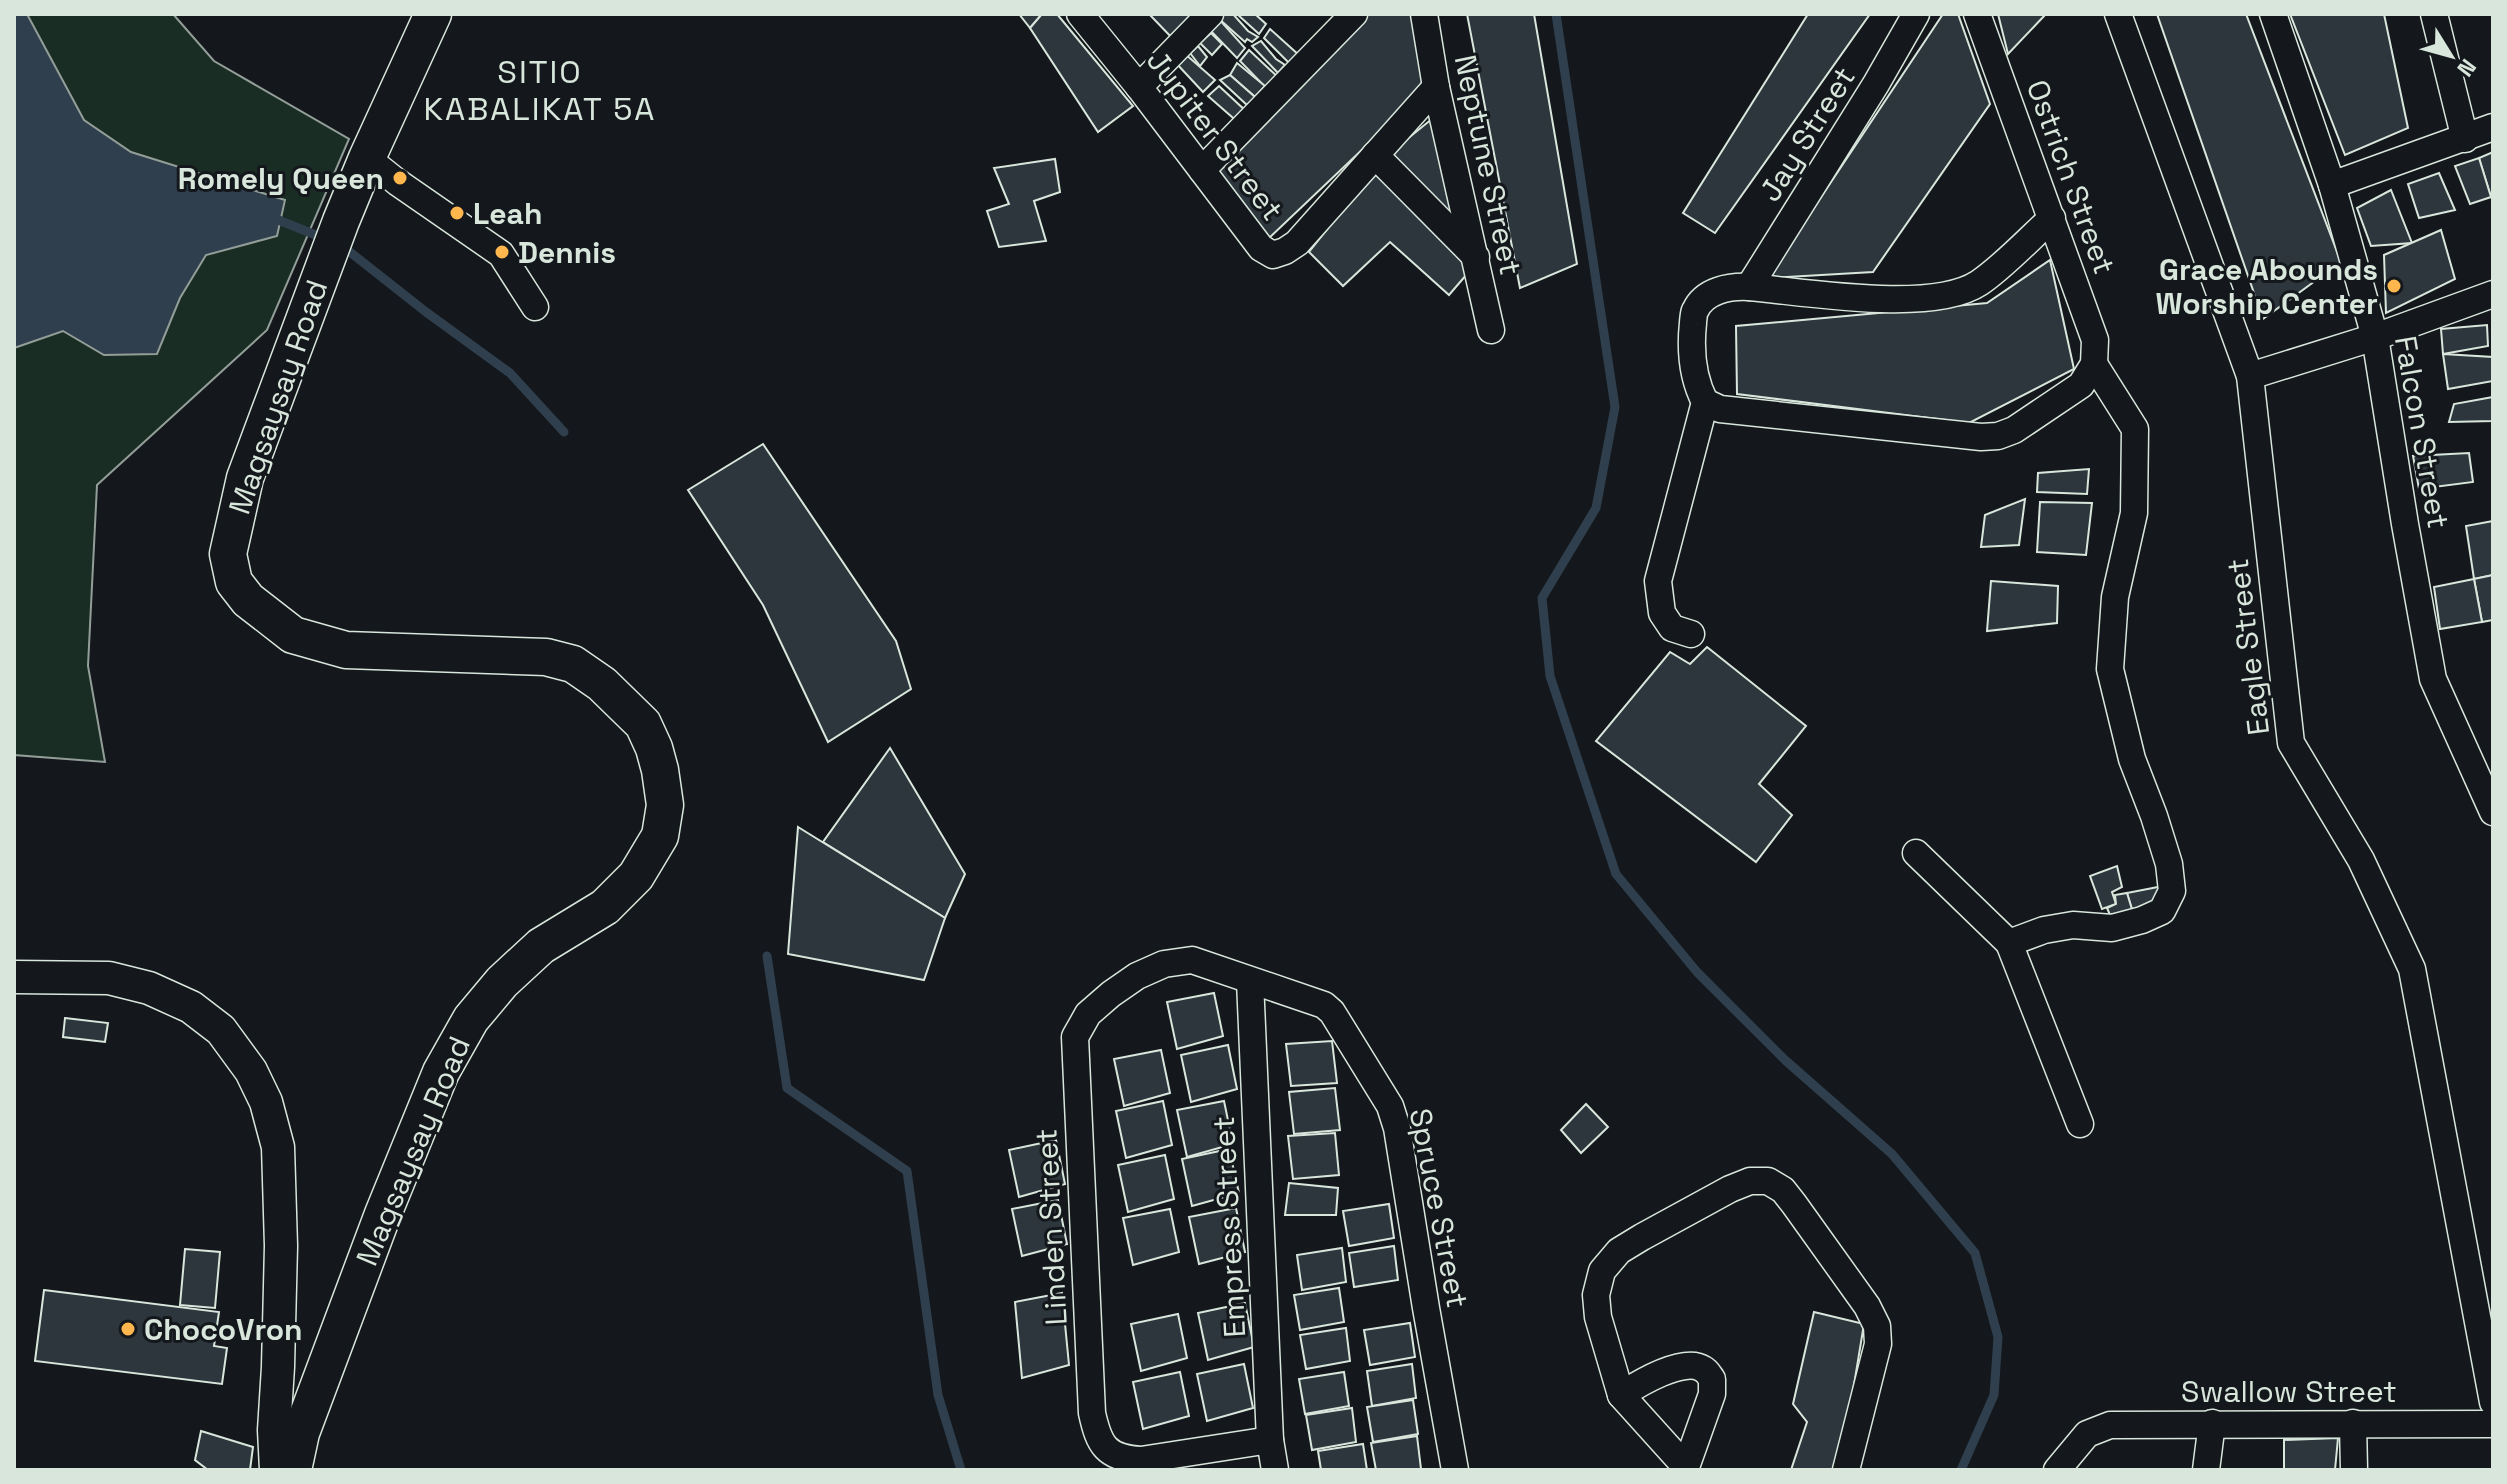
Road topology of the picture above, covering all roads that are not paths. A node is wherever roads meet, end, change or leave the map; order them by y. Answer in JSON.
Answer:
{"nodes":[{"id":1,"x":433,"y":14,"type":"edge"},
{"id":2,"x":1080,"y":14,"type":"edge"},
{"id":3,"x":1210,"y":14,"type":"edge"},
{"id":4,"x":1354,"y":14,"type":"edge"},
{"id":5,"x":1424,"y":14,"type":"edge"},
{"id":6,"x":1916,"y":14,"type":"edge"},
{"id":7,"x":1977,"y":14,"type":"edge"},
{"id":8,"x":2118,"y":14,"type":"edge"},
{"id":9,"x":2273,"y":14,"type":"edge"},
{"id":10,"x":2434,"y":14,"type":"edge"},
{"id":11,"x":1139,"y":87,"type":"junction"},
{"id":12,"x":1436,"y":87,"type":"junction"},
{"id":13,"x":2493,"y":127,"type":"edge"},
{"id":14,"x":2465,"y":139,"type":"junction"},
{"id":15,"x":1375,"y":155,"type":"junction"},
{"id":16,"x":367,"y":158,"type":"junction"},
{"id":17,"x":1202,"y":170,"type":"junction"},
{"id":18,"x":2332,"y":185,"type":"junction"},
{"id":19,"x":2052,"y":218,"type":"junction"},
{"id":20,"x":1476,"y":257,"type":"junction"},
{"id":21,"x":1749,"y":287,"type":"junction"},
{"id":22,"x":2493,"y":294,"type":"edge"},
{"id":23,"x":535,"y":307,"type":"dead end"},
{"id":24,"x":1491,"y":330,"type":"dead end"},
{"id":25,"x":2375,"y":337,"type":"junction"},
{"id":26,"x":2094,"y":364,"type":"junction"},
{"id":27,"x":2250,"y":376,"type":"junction"},
{"id":28,"x":1705,"y":402,"type":"junction"},
{"id":29,"x":1691,"y":634,"type":"dead end"},
{"id":30,"x":2493,"y":812,"type":"edge"},
{"id":31,"x":1916,"y":853,"type":"dead end"},
{"id":32,"x":2009,"y":943,"type":"junction"},
{"id":33,"x":14,"y":977,"type":"edge"},
{"id":34,"x":1250,"y":981,"type":"junction"},
{"id":35,"x":2080,"y":1124,"type":"dead end"},
{"id":36,"x":1621,"y":1395,"type":"junction"},
{"id":37,"x":2493,"y":1402,"type":"edge"},
{"id":38,"x":2212,"y":1423,"type":"junction"},
{"id":39,"x":2353,"y":1423,"type":"junction"},
{"id":40,"x":2493,"y":1424,"type":"edge"},
{"id":41,"x":1270,"y":1440,"type":"junction"},
{"id":42,"x":1686,"y":1468,"type":"edge"},
{"id":43,"x":276,"y":1470,"type":"edge"},
{"id":44,"x":293,"y":1470,"type":"edge"},
{"id":45,"x":1275,"y":1470,"type":"edge"},
{"id":46,"x":1455,"y":1470,"type":"edge"},
{"id":47,"x":1846,"y":1470,"type":"edge"},
{"id":48,"x":2057,"y":1470,"type":"edge"},
{"id":49,"x":2206,"y":1470,"type":"edge"},
{"id":50,"x":2354,"y":1470,"type":"edge"}],
"edges":[{"from":1,"to":16,"type":"main road","name":"Magsaysay Road"},
{"from":2,"to":11,"type":"street","name":"Jupiter Street"},
{"from":3,"to":11,"type":"street"},
{"from":4,"to":17,"type":"street"},
{"from":5,"to":12,"type":"street","name":"Neptune Street"},
{"from":6,"to":21,"type":"street","name":"Jay Street"},
{"from":7,"to":19,"type":"street","name":"Ostrich Street"},
{"from":8,"to":27,"type":"street","name":"Eagle Street"},
{"from":9,"to":18,"type":"street","name":"Falcon Street"},
{"from":10,"to":14,"type":"street"},
{"from":11,"to":17,"type":"street","name":"Jupiter Street"},
{"from":12,"to":15,"type":"street"},
{"from":12,"to":20,"type":"street","name":"Neptune Street"},
{"from":13,"to":14,"type":"street"},
{"from":14,"to":18,"type":"street"},
{"from":15,"to":17,"type":"street","name":"Jupiter Street"},
{"from":15,"to":20,"type":"street"},
{"from":16,"to":23,"type":"street"},
{"from":16,"to":44,"type":"main road","name":"Magsaysay Road"},
{"from":18,"to":25,"type":"street","name":"Falcon Street"},
{"from":19,"to":21,"type":"street"},
{"from":19,"to":26,"type":"street","name":"Ostrich Street"},
{"from":20,"to":24,"type":"street","name":"Neptune Street"},
{"from":21,"to":28,"type":"street"},
{"from":22,"to":25,"type":"street"},
{"from":25,"to":27,"type":"street"},
{"from":25,"to":30,"type":"street","name":"Falcon Street"},
{"from":26,"to":28,"type":"street"},
{"from":26,"to":32,"type":"street"},
{"from":27,"to":37,"type":"street","name":"Eagle Street"},
{"from":28,"to":29,"type":"street"},
{"from":31,"to":32,"type":"street"},
{"from":32,"to":35,"type":"street"},
{"from":33,"to":43,"type":"street"},
{"from":34,"to":41,"type":"street","name":"Empress Street"},
{"from":34,"to":41,"type":"street","name":"Linden Street"},
{"from":34,"to":46,"type":"street","name":"Spruce Street"},
{"from":36,"to":42,"type":"street"},
{"from":36,"to":42,"type":"street"},
{"from":36,"to":47,"type":"street"},
{"from":38,"to":39,"type":"street","name":"Swallow Street"},
{"from":38,"to":48,"type":"street","name":"Swallow Street"},
{"from":38,"to":49,"type":"street"},
{"from":39,"to":40,"type":"street","name":"Swallow Street"},
{"from":39,"to":50,"type":"street"},
{"from":41,"to":45,"type":"street","name":"Empress Street"}]}
